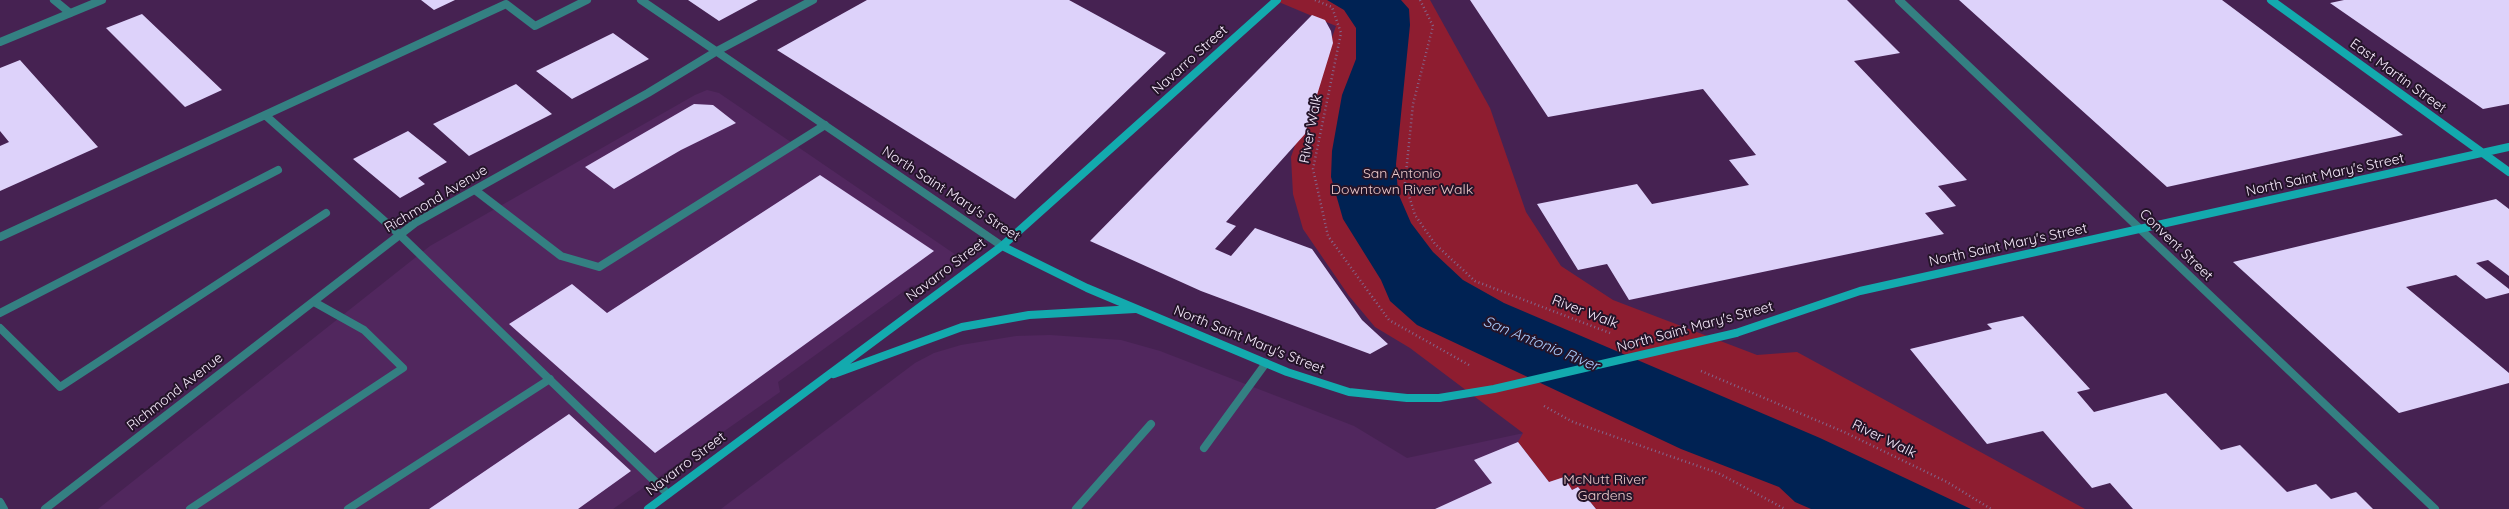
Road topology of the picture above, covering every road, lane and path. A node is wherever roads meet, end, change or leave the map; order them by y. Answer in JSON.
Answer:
{"nodes":[{"id":1,"x":54,"y":0,"type":"edge"},
{"id":2,"x":102,"y":0,"type":"edge"},
{"id":3,"x":587,"y":0,"type":"edge"},
{"id":4,"x":640,"y":0,"type":"edge"},
{"id":5,"x":813,"y":0,"type":"edge"},
{"id":6,"x":1315,"y":0,"type":"edge"},
{"id":7,"x":1420,"y":0,"type":"edge"},
{"id":8,"x":1899,"y":0,"type":"edge"},
{"id":9,"x":2271,"y":0,"type":"edge"},
{"id":10,"x":1275,"y":2,"type":"edge"},
{"id":11,"x":70,"y":13,"type":"junction"},
{"id":12,"x":0,"y":42,"type":"edge"},
{"id":13,"x":717,"y":51,"type":"junction"},
{"id":14,"x":265,"y":115,"type":"junction"},
{"id":15,"x":825,"y":125,"type":"junction"},
{"id":16,"x":2509,"y":147,"type":"edge"},
{"id":17,"x":2483,"y":154,"type":"junction"},
{"id":18,"x":278,"y":170,"type":"dead end"},
{"id":19,"x":2509,"y":172,"type":"edge"},
{"id":20,"x":475,"y":190,"type":"junction"},
{"id":21,"x":326,"y":213,"type":"dead end"},
{"id":22,"x":2141,"y":229,"type":"junction"},
{"id":23,"x":399,"y":234,"type":"junction"},
{"id":24,"x":0,"y":237,"type":"edge"},
{"id":25,"x":1002,"y":246,"type":"junction"},
{"id":26,"x":314,"y":302,"type":"junction"},
{"id":27,"x":1138,"y":309,"type":"junction"},
{"id":28,"x":0,"y":313,"type":"edge"},
{"id":29,"x":0,"y":328,"type":"edge"},
{"id":30,"x":1613,"y":334,"type":"dead end"},
{"id":31,"x":1266,"y":363,"type":"junction"},
{"id":32,"x":1471,"y":366,"type":"dead end"},
{"id":33,"x":1696,"y":369,"type":"dead end"},
{"id":34,"x":826,"y":377,"type":"junction"},
{"id":35,"x":550,"y":379,"type":"junction"},
{"id":36,"x":1539,"y":403,"type":"dead end"},
{"id":37,"x":1152,"y":424,"type":"dead end"},
{"id":38,"x":1204,"y":448,"type":"dead end"},
{"id":39,"x":668,"y":494,"type":"junction"},
{"id":40,"x":0,"y":502,"type":"edge"},
{"id":41,"x":4,"y":509,"type":"edge"},
{"id":42,"x":45,"y":509,"type":"edge"},
{"id":43,"x":190,"y":509,"type":"edge"},
{"id":44,"x":348,"y":509,"type":"edge"},
{"id":45,"x":648,"y":509,"type":"edge"},
{"id":46,"x":1076,"y":509,"type":"edge"},
{"id":47,"x":1785,"y":509,"type":"edge"},
{"id":48,"x":1991,"y":509,"type":"edge"},
{"id":49,"x":2435,"y":509,"type":"edge"}],
"edges":[{"from":1,"to":11,"type":"street"},
{"from":2,"to":11,"type":"street"},
{"from":3,"to":14,"type":"street"},
{"from":4,"to":13,"type":"street","name":"North Saint Mary's Street"},
{"from":5,"to":13,"type":"street","name":"Richmond Avenue"},
{"from":6,"to":32,"type":"path","name":"River Walk"},
{"from":7,"to":30,"type":"path","name":"River Walk"},
{"from":8,"to":22,"type":"street","name":"Convent Street"},
{"from":9,"to":17,"type":"main road","name":"East Martin Street"},
{"from":10,"to":25,"type":"main road","name":"Navarro Street"},
{"from":11,"to":12,"type":"street"},
{"from":13,"to":15,"type":"street","name":"North Saint Mary's Street"},
{"from":13,"to":20,"type":"street","name":"Richmond Avenue"},
{"from":14,"to":23,"type":"street"},
{"from":14,"to":24,"type":"street"},
{"from":15,"to":20,"type":"street"},
{"from":15,"to":25,"type":"street","name":"North Saint Mary's Street"},
{"from":16,"to":17,"type":"main road","name":"North Saint Mary's Street"},
{"from":17,"to":19,"type":"main road","name":"East Martin Street"},
{"from":17,"to":22,"type":"main road","name":"North Saint Mary's Street"},
{"from":18,"to":28,"type":"street"},
{"from":20,"to":23,"type":"street","name":"Richmond Avenue"},
{"from":21,"to":29,"type":"street"},
{"from":22,"to":31,"type":"main road","name":"North Saint Mary's Street","bridge":true},
{"from":22,"to":49,"type":"street","name":"Convent Street"},
{"from":23,"to":26,"type":"street","name":"Richmond Avenue"},
{"from":23,"to":35,"type":"street"},
{"from":25,"to":27,"type":"main road","name":"North Saint Mary's Street"},
{"from":25,"to":34,"type":"main road","name":"Navarro Street"},
{"from":26,"to":42,"type":"street","name":"Richmond Avenue"},
{"from":26,"to":43,"type":"street"},
{"from":27,"to":31,"type":"main road","name":"North Saint Mary's Street"},
{"from":27,"to":34,"type":"main road"},
{"from":31,"to":38,"type":"street"},
{"from":33,"to":48,"type":"path","name":"River Walk"},
{"from":34,"to":39,"type":"main road","name":"Navarro Street"},
{"from":35,"to":39,"type":"street"},
{"from":35,"to":44,"type":"street"},
{"from":36,"to":47,"type":"path"},
{"from":37,"to":46,"type":"street"},
{"from":39,"to":45,"type":"main road","name":"Navarro Street"},
{"from":40,"to":41,"type":"street"}]}
